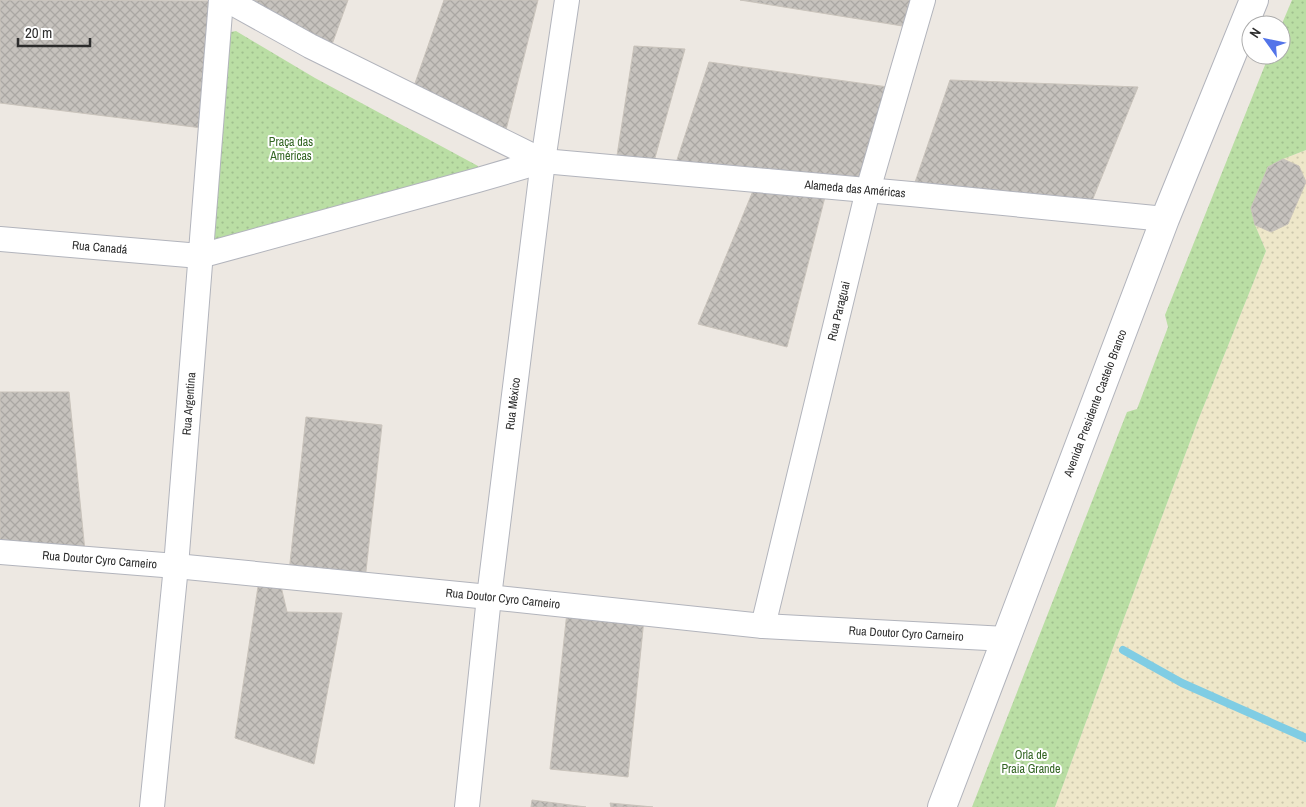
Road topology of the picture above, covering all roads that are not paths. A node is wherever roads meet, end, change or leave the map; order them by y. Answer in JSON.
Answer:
{"nodes":[{"id":1,"x":221,"y":0,"type":"edge"},
{"id":2,"x":227,"y":0,"type":"edge"},
{"id":3,"x":567,"y":0,"type":"edge"},
{"id":4,"x":923,"y":0,"type":"edge"},
{"id":5,"x":1254,"y":0,"type":"edge"},
{"id":6,"x":543,"y":161,"type":"junction"},
{"id":7,"x":868,"y":190,"type":"junction"},
{"id":8,"x":1165,"y":219,"type":"junction"},
{"id":9,"x":0,"y":239,"type":"edge"},
{"id":10,"x":200,"y":256,"type":"junction"},
{"id":11,"x":0,"y":552,"type":"edge"},
{"id":12,"x":176,"y":566,"type":"junction"},
{"id":13,"x":489,"y":597,"type":"junction"},
{"id":14,"x":763,"y":626,"type":"junction"},
{"id":15,"x":1006,"y":639,"type":"junction"},
{"id":16,"x":152,"y":807,"type":"edge"},
{"id":17,"x":467,"y":807,"type":"edge"},
{"id":18,"x":942,"y":807,"type":"edge"}],
"edges":[{"from":1,"to":10,"type":"street","name":"Rua Argentina"},
{"from":2,"to":6,"type":"street"},
{"from":3,"to":6,"type":"street","name":"Rua México"},
{"from":4,"to":7,"type":"street","name":"Rua Paraguai"},
{"from":5,"to":8,"type":"main road","name":"Avenida Presidente Castelo Branco"},
{"from":6,"to":7,"type":"street","name":"Alameda das Américas"},
{"from":6,"to":10,"type":"street"},
{"from":6,"to":13,"type":"street","name":"Rua México"},
{"from":7,"to":8,"type":"street","name":"Alameda das Américas"},
{"from":7,"to":14,"type":"street","name":"Rua Paraguai"},
{"from":8,"to":15,"type":"main road","name":"Avenida Presidente Castelo Branco"},
{"from":9,"to":10,"type":"street","name":"Rua Canadá"},
{"from":10,"to":12,"type":"street","name":"Rua Argentina"},
{"from":11,"to":12,"type":"street","name":"Rua Doutor Cyro Carneiro"},
{"from":12,"to":13,"type":"street","name":"Rua Doutor Cyro Carneiro"},
{"from":12,"to":16,"type":"street","name":"Rua Argentina"},
{"from":13,"to":14,"type":"street","name":"Rua Doutor Cyro Carneiro"},
{"from":13,"to":17,"type":"street","name":"Rua México"},
{"from":14,"to":15,"type":"street","name":"Rua Doutor Cyro Carneiro"},
{"from":15,"to":18,"type":"main road","name":"Avenida Presidente Castelo Branco"}]}
